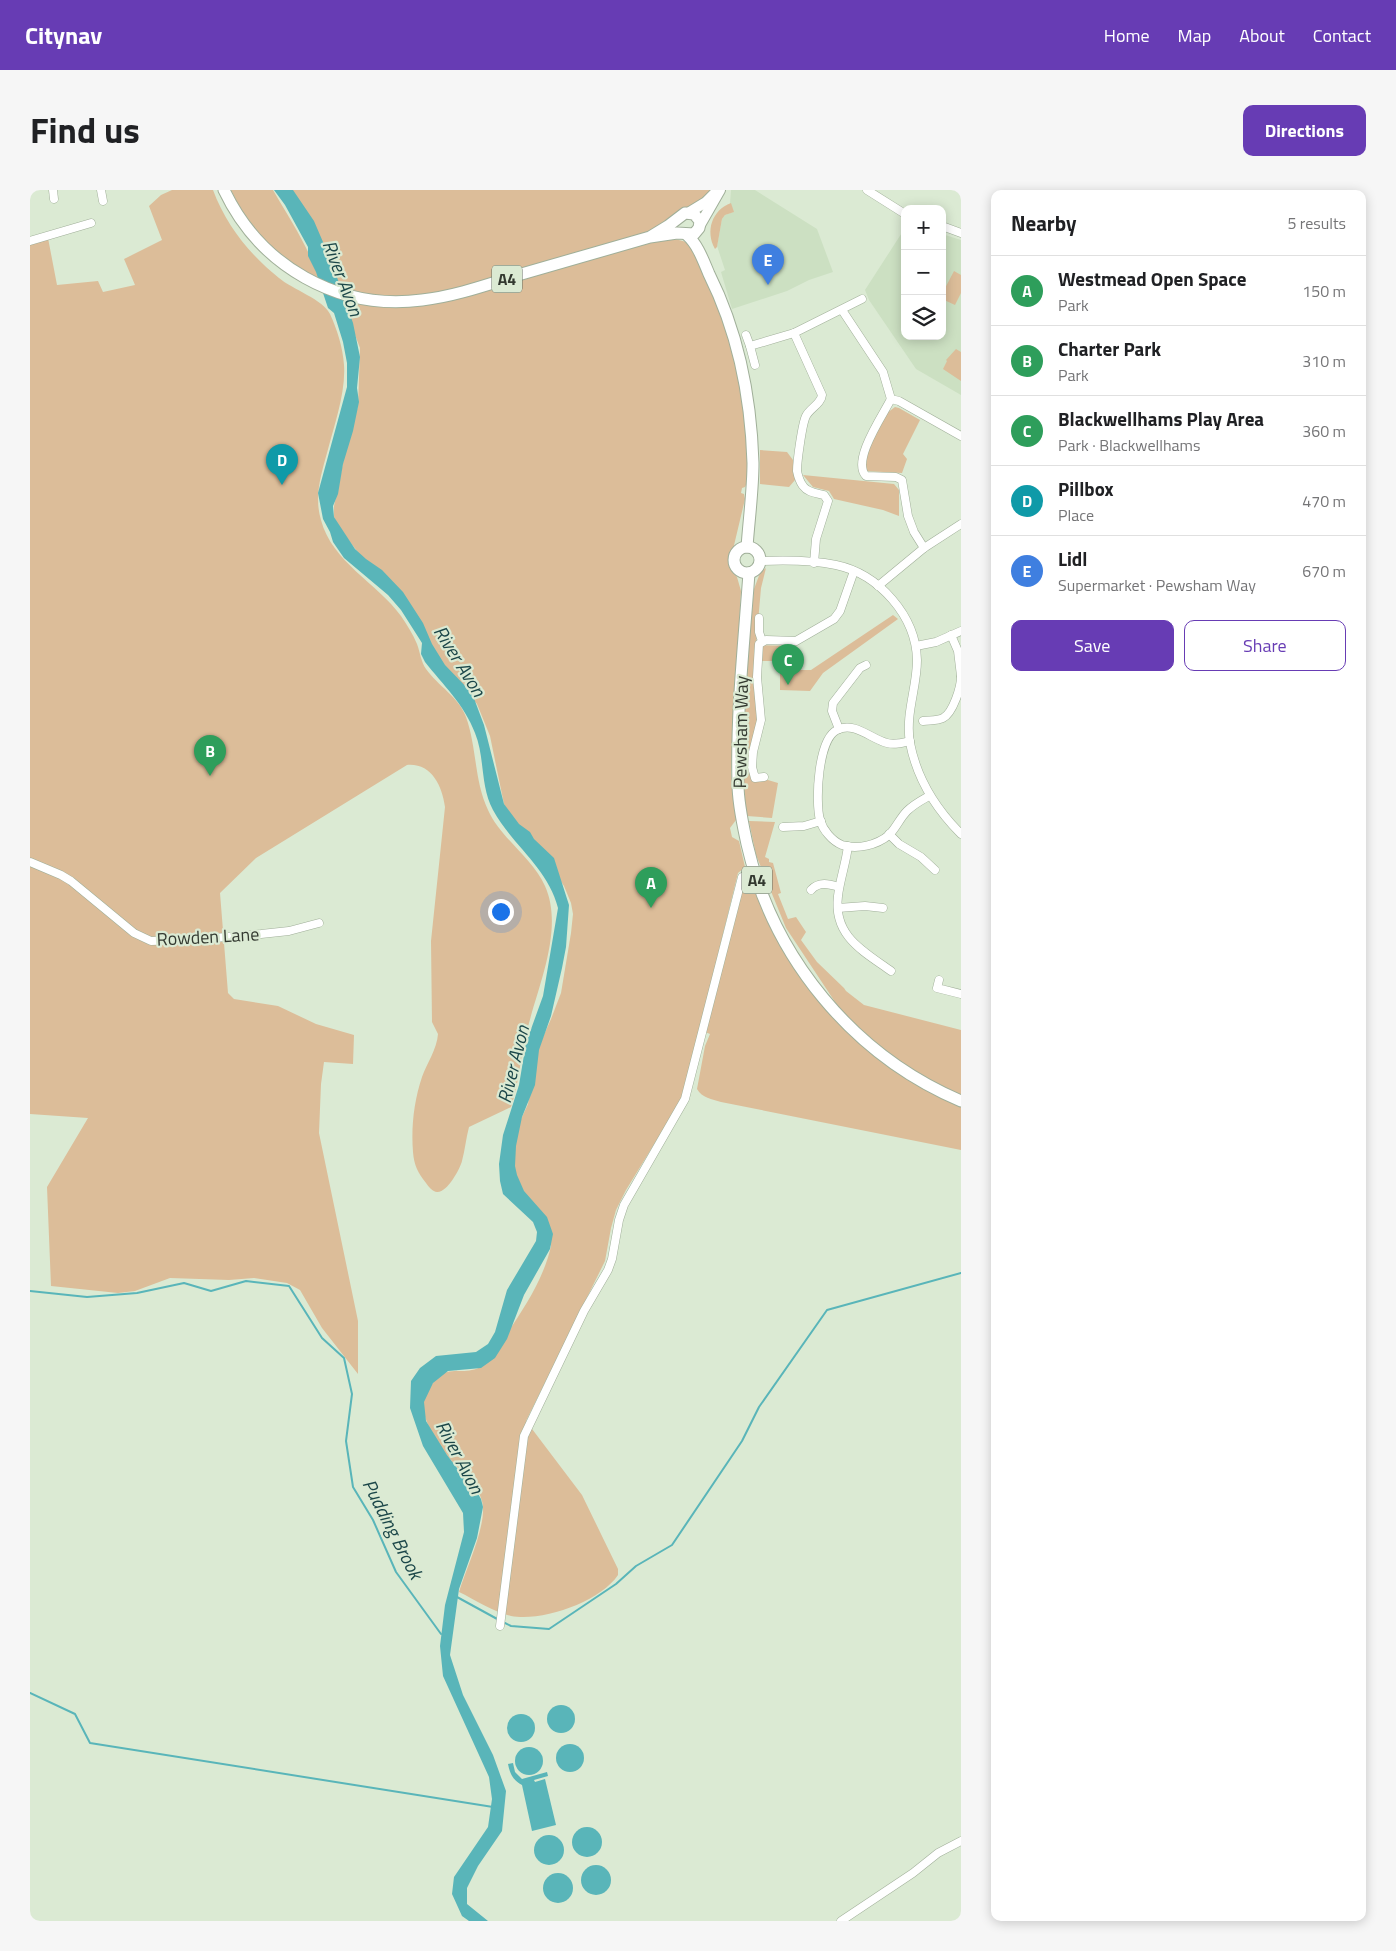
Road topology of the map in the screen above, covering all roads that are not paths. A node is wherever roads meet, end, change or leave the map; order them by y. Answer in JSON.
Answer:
{"nodes":[{"id":1,"x":101,"y":190,"type":"edge"},
{"id":2,"x":224,"y":190,"type":"edge"},
{"id":3,"x":719,"y":190,"type":"edge"},
{"id":4,"x":867,"y":190,"type":"edge"},
{"id":5,"x":103,"y":201,"type":"dead end"},
{"id":6,"x":901,"y":211,"type":"edge"},
{"id":7,"x":684,"y":215,"type":"junction"},
{"id":8,"x":91,"y":222,"type":"dead end"},
{"id":9,"x":699,"y":227,"type":"junction"},
{"id":10,"x":946,"y":227,"type":"edge"},
{"id":11,"x":961,"y":233,"type":"edge"},
{"id":12,"x":686,"y":234,"type":"junction"},
{"id":13,"x":650,"y":237,"type":"junction"},
{"id":14,"x":30,"y":241,"type":"edge"},
{"id":15,"x":715,"y":285,"type":"junction"},
{"id":16,"x":862,"y":298,"type":"dead end"},
{"id":17,"x":842,"y":310,"type":"junction"},
{"id":18,"x":794,"y":333,"type":"junction"},
{"id":19,"x":746,"y":335,"type":"dead end"},
{"id":20,"x":750,"y":346,"type":"junction"},
{"id":21,"x":755,"y":365,"type":"dead end"},
{"id":22,"x":891,"y":399,"type":"junction"},
{"id":23,"x":961,"y":436,"type":"edge"},
{"id":24,"x":961,"y":524,"type":"edge"},
{"id":25,"x":747,"y":547,"type":"junction"},
{"id":26,"x":924,"y":548,"type":"junction"},
{"id":27,"x":761,"y":561,"type":"junction"},
{"id":28,"x":814,"y":563,"type":"junction"},
{"id":29,"x":854,"y":571,"type":"junction"},
{"id":30,"x":749,"y":573,"type":"junction"},
{"id":31,"x":878,"y":586,"type":"junction"},
{"id":32,"x":759,"y":618,"type":"dead end"},
{"id":33,"x":961,"y":631,"type":"edge"},
{"id":34,"x":951,"y":635,"type":"junction"},
{"id":35,"x":762,"y":641,"type":"junction"},
{"id":36,"x":916,"y":646,"type":"junction"},
{"id":37,"x":863,"y":665,"type":"dead end"},
{"id":38,"x":961,"y":677,"type":"edge"},
{"id":39,"x":923,"y":720,"type":"dead end"},
{"id":40,"x":839,"y":729,"type":"junction"},
{"id":41,"x":910,"y":741,"type":"junction"},
{"id":42,"x":764,"y":776,"type":"dead end"},
{"id":43,"x":929,"y":796,"type":"junction"},
{"id":44,"x":821,"y":821,"type":"junction"},
{"id":45,"x":783,"y":826,"type":"dead end"},
{"id":46,"x":889,"y":834,"type":"junction"},
{"id":47,"x":961,"y":834,"type":"edge"},
{"id":48,"x":848,"y":846,"type":"junction"},
{"id":49,"x":30,"y":862,"type":"edge"},
{"id":50,"x":935,"y":870,"type":"dead end"},
{"id":51,"x":754,"y":873,"type":"junction"},
{"id":52,"x":839,"y":887,"type":"junction"},
{"id":53,"x":811,"y":890,"type":"dead end"},
{"id":54,"x":879,"y":906,"type":"dead end"},
{"id":55,"x":838,"y":908,"type":"junction"},
{"id":56,"x":319,"y":923,"type":"dead end"},
{"id":57,"x":891,"y":971,"type":"dead end"},
{"id":58,"x":936,"y":985,"type":"dead end"},
{"id":59,"x":961,"y":994,"type":"edge"},
{"id":60,"x":961,"y":1101,"type":"edge"},
{"id":61,"x":500,"y":1626,"type":"dead end"},
{"id":62,"x":961,"y":1841,"type":"edge"},
{"id":63,"x":841,"y":1921,"type":"edge"}],
"edges":[{"from":1,"to":5,"type":"street"},
{"from":2,"to":13,"type":"main road","number":"A4"},
{"from":3,"to":7,"type":"street"},
{"from":3,"to":9,"type":"street"},
{"from":4,"to":6,"type":"street"},
{"from":7,"to":9,"type":"main road"},
{"from":7,"to":12,"type":"main road"},
{"from":7,"to":13,"type":"main road","number":"A4"},
{"from":8,"to":14,"type":"street"},
{"from":9,"to":12,"type":"main road","number":"A4"},
{"from":9,"to":15,"type":"main road"},
{"from":10,"to":11,"type":"street"},
{"from":12,"to":13,"type":"main road","number":"A4"},
{"from":12,"to":15,"type":"main road"},
{"from":15,"to":25,"type":"main road"},
{"from":16,"to":17,"type":"street"},
{"from":17,"to":18,"type":"street"},
{"from":17,"to":22,"type":"street"},
{"from":18,"to":20,"type":"street"},
{"from":18,"to":28,"type":"street"},
{"from":19,"to":20,"type":"street"},
{"from":20,"to":21,"type":"street"},
{"from":22,"to":23,"type":"street"},
{"from":22,"to":26,"type":"street"},
{"from":24,"to":26,"type":"street"},
{"from":25,"to":27,"type":"main road"},
{"from":25,"to":30,"type":"main road"},
{"from":26,"to":31,"type":"street"},
{"from":27,"to":28,"type":"street"},
{"from":27,"to":30,"type":"main road"},
{"from":28,"to":29,"type":"street"},
{"from":29,"to":31,"type":"street"},
{"from":29,"to":35,"type":"street"},
{"from":30,"to":51,"type":"main road","name":"Pewsham Way","number":"A4"},
{"from":31,"to":36,"type":"street"},
{"from":32,"to":35,"type":"street"},
{"from":33,"to":34,"type":"street"},
{"from":34,"to":36,"type":"street"},
{"from":34,"to":38,"type":"street"},
{"from":35,"to":42,"type":"street"},
{"from":36,"to":41,"type":"street"},
{"from":37,"to":40,"type":"street"},
{"from":38,"to":39,"type":"street"},
{"from":40,"to":41,"type":"street"},
{"from":40,"to":44,"type":"street"},
{"from":41,"to":43,"type":"street"},
{"from":43,"to":46,"type":"street"},
{"from":43,"to":47,"type":"street"},
{"from":44,"to":45,"type":"street"},
{"from":44,"to":48,"type":"street"},
{"from":46,"to":48,"type":"street"},
{"from":46,"to":50,"type":"street"},
{"from":48,"to":52,"type":"street"},
{"from":49,"to":56,"type":"street","name":"Rowden Lane"},
{"from":51,"to":60,"type":"main road","name":"Pewsham Way","number":"A4"},
{"from":51,"to":61,"type":"street"},
{"from":52,"to":53,"type":"street"},
{"from":52,"to":55,"type":"street"},
{"from":54,"to":55,"type":"street"},
{"from":55,"to":57,"type":"street"},
{"from":58,"to":59,"type":"street"},
{"from":62,"to":63,"type":"street"}]}
